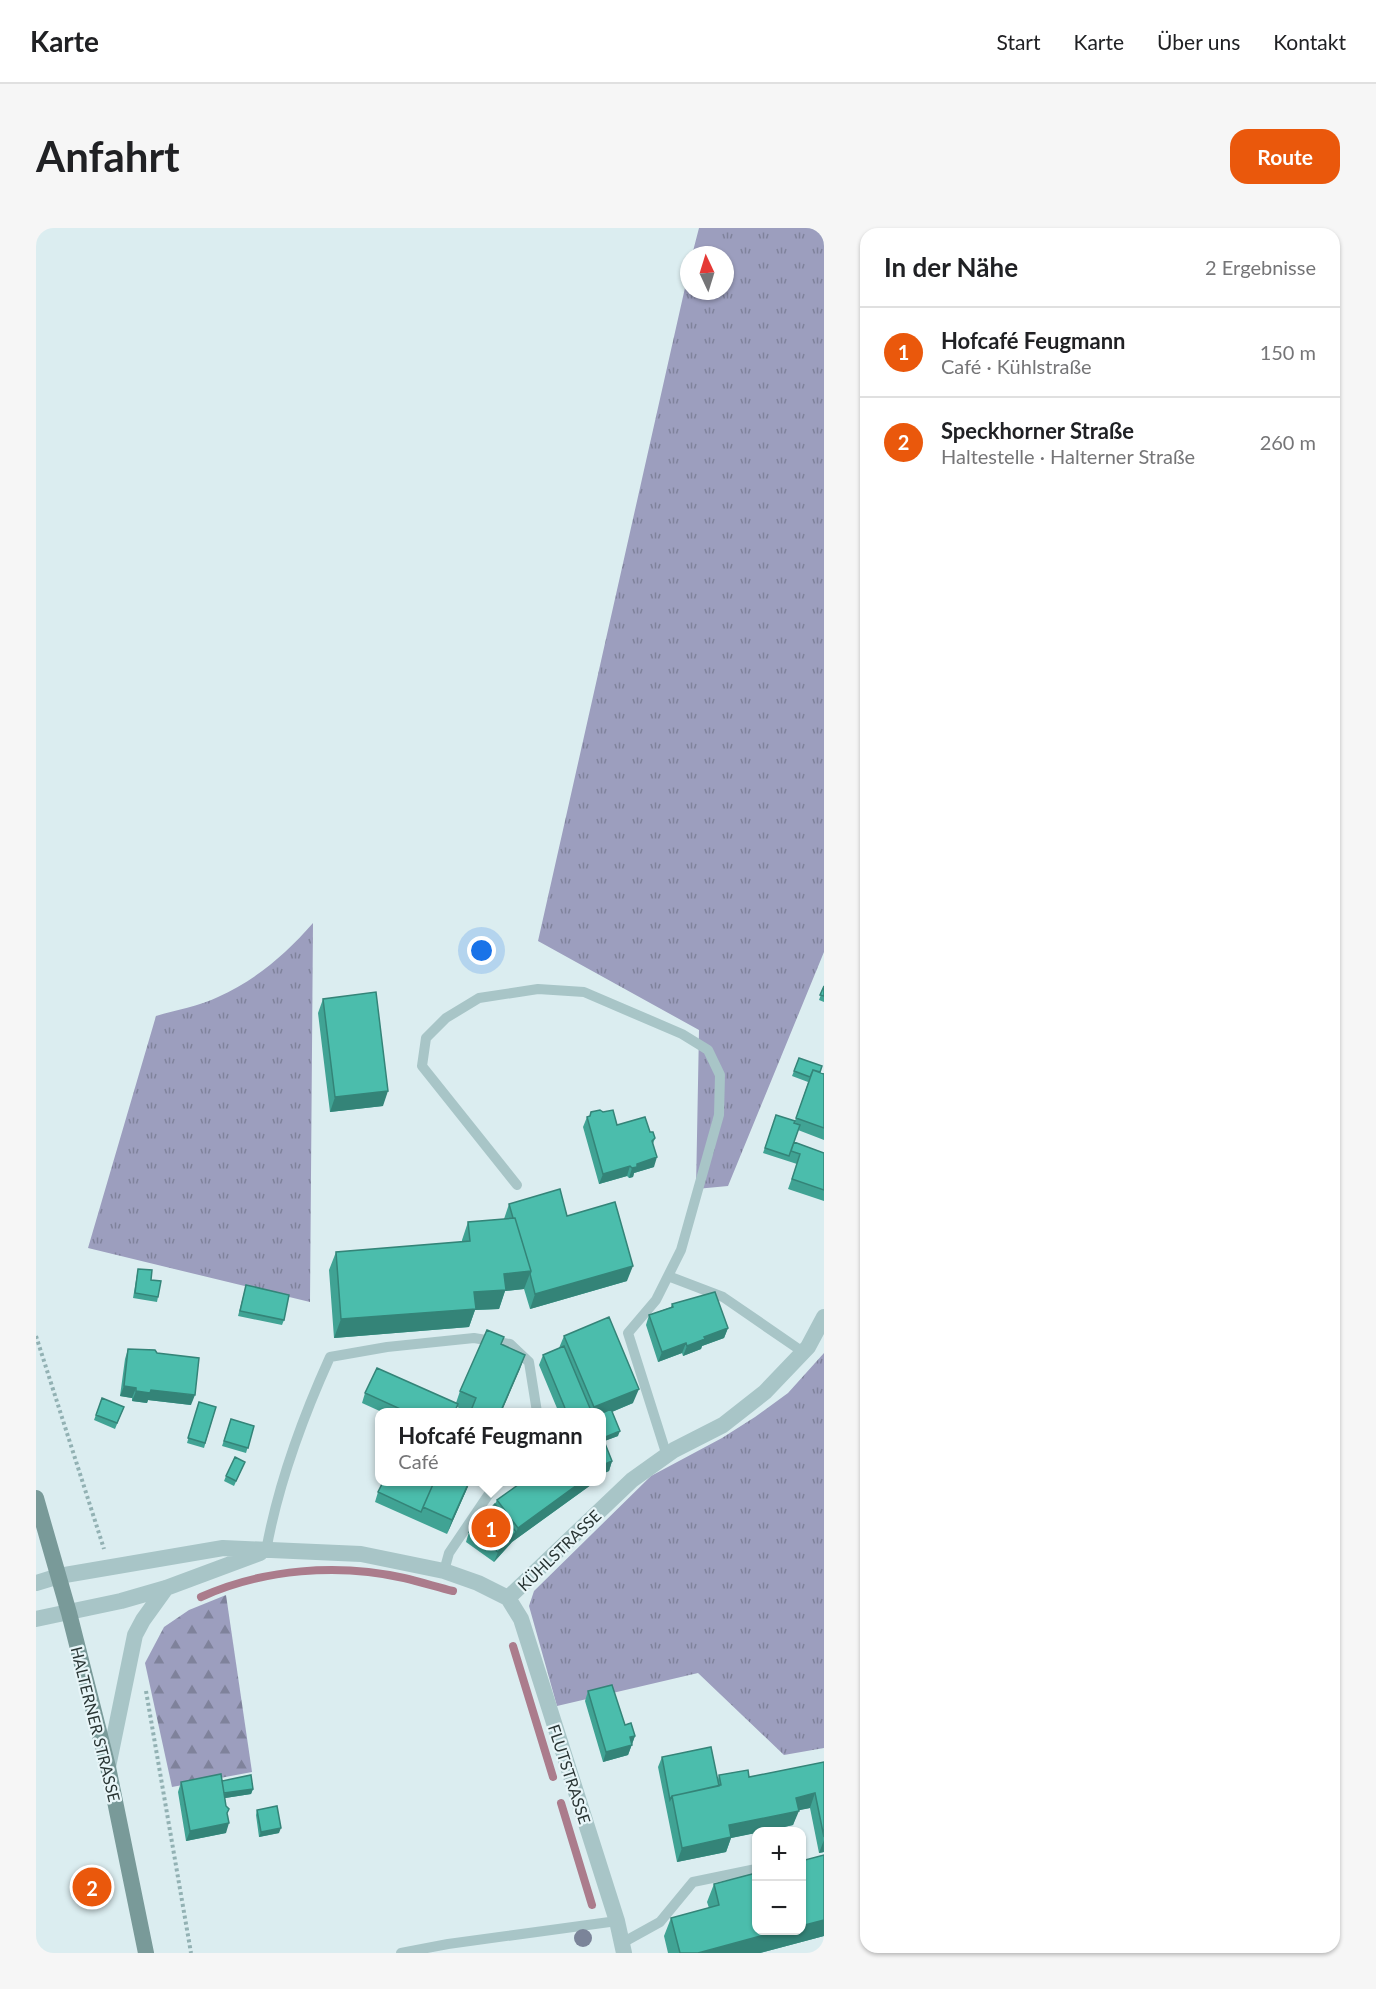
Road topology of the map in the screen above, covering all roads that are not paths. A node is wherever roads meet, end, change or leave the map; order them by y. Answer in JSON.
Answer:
{"nodes":[{"id":1,"x":517,"y":1185,"type":"dead end"},
{"id":2,"x":668,"y":1276,"type":"junction"},
{"id":3,"x":824,"y":1317,"type":"edge"},
{"id":4,"x":803,"y":1352,"type":"junction"},
{"id":5,"x":536,"y":1408,"type":"edge"},
{"id":6,"x":667,"y":1456,"type":"junction"},
{"id":7,"x":494,"y":1486,"type":"edge"},
{"id":8,"x":36,"y":1498,"type":"edge"},
{"id":9,"x":266,"y":1551,"type":"junction"},
{"id":10,"x":444,"y":1571,"type":"junction"},
{"id":11,"x":59,"y":1576,"type":"junction"},
{"id":12,"x":36,"y":1583,"type":"edge"},
{"id":13,"x":166,"y":1588,"type":"junction"},
{"id":14,"x":508,"y":1598,"type":"junction"},
{"id":15,"x":69,"y":1613,"type":"junction"},
{"id":16,"x":36,"y":1619,"type":"edge"},
{"id":17,"x":108,"y":1767,"type":"junction"},
{"id":18,"x":752,"y":1870,"type":"edge"},
{"id":19,"x":617,"y":1921,"type":"junction"},
{"id":20,"x":623,"y":1948,"type":"edge"},
{"id":21,"x":146,"y":1953,"type":"edge"},
{"id":22,"x":400,"y":1953,"type":"edge"}],
"edges":[{"from":1,"to":2,"type":"lane"},
{"from":2,"to":4,"type":"lane"},
{"from":2,"to":6,"type":"lane"},
{"from":3,"to":4,"type":"street","name":"KÜHLSTRASSE"},
{"from":4,"to":6,"type":"street","name":"KÜHLSTRASSE"},
{"from":5,"to":9,"type":"lane"},
{"from":6,"to":14,"type":"street","name":"KÜHLSTRASSE"},
{"from":7,"to":10,"type":"lane"},
{"from":8,"to":11,"type":"main road","name":"HALTERNER STRASSE"},
{"from":9,"to":10,"type":"street","name":"KÜHLSTRASSE"},
{"from":9,"to":11,"type":"street","name":"KÜHLSTRASSE"},
{"from":9,"to":13,"type":"street","name":"KÜHLSTRASSE"},
{"from":10,"to":14,"type":"street","name":"KÜHLSTRASSE"},
{"from":11,"to":12,"type":"street","name":"KÜHLSTRASSE"},
{"from":11,"to":15,"type":"main road","name":"HALTERNER STRASSE"},
{"from":13,"to":15,"type":"street","name":"KÜHLSTRASSE"},
{"from":13,"to":17,"type":"street"},
{"from":14,"to":19,"type":"street","name":"FLUTSTRASSE"},
{"from":15,"to":16,"type":"street","name":"KÜHLSTRASSE"},
{"from":15,"to":17,"type":"main road","name":"HALTERNER STRASSE"},
{"from":17,"to":21,"type":"main road","name":"HALTERNER STRASSE"},
{"from":18,"to":20,"type":"lane"},
{"from":19,"to":20,"type":"street","name":"FLUTSTRASSE"},
{"from":19,"to":22,"type":"lane"}]}
